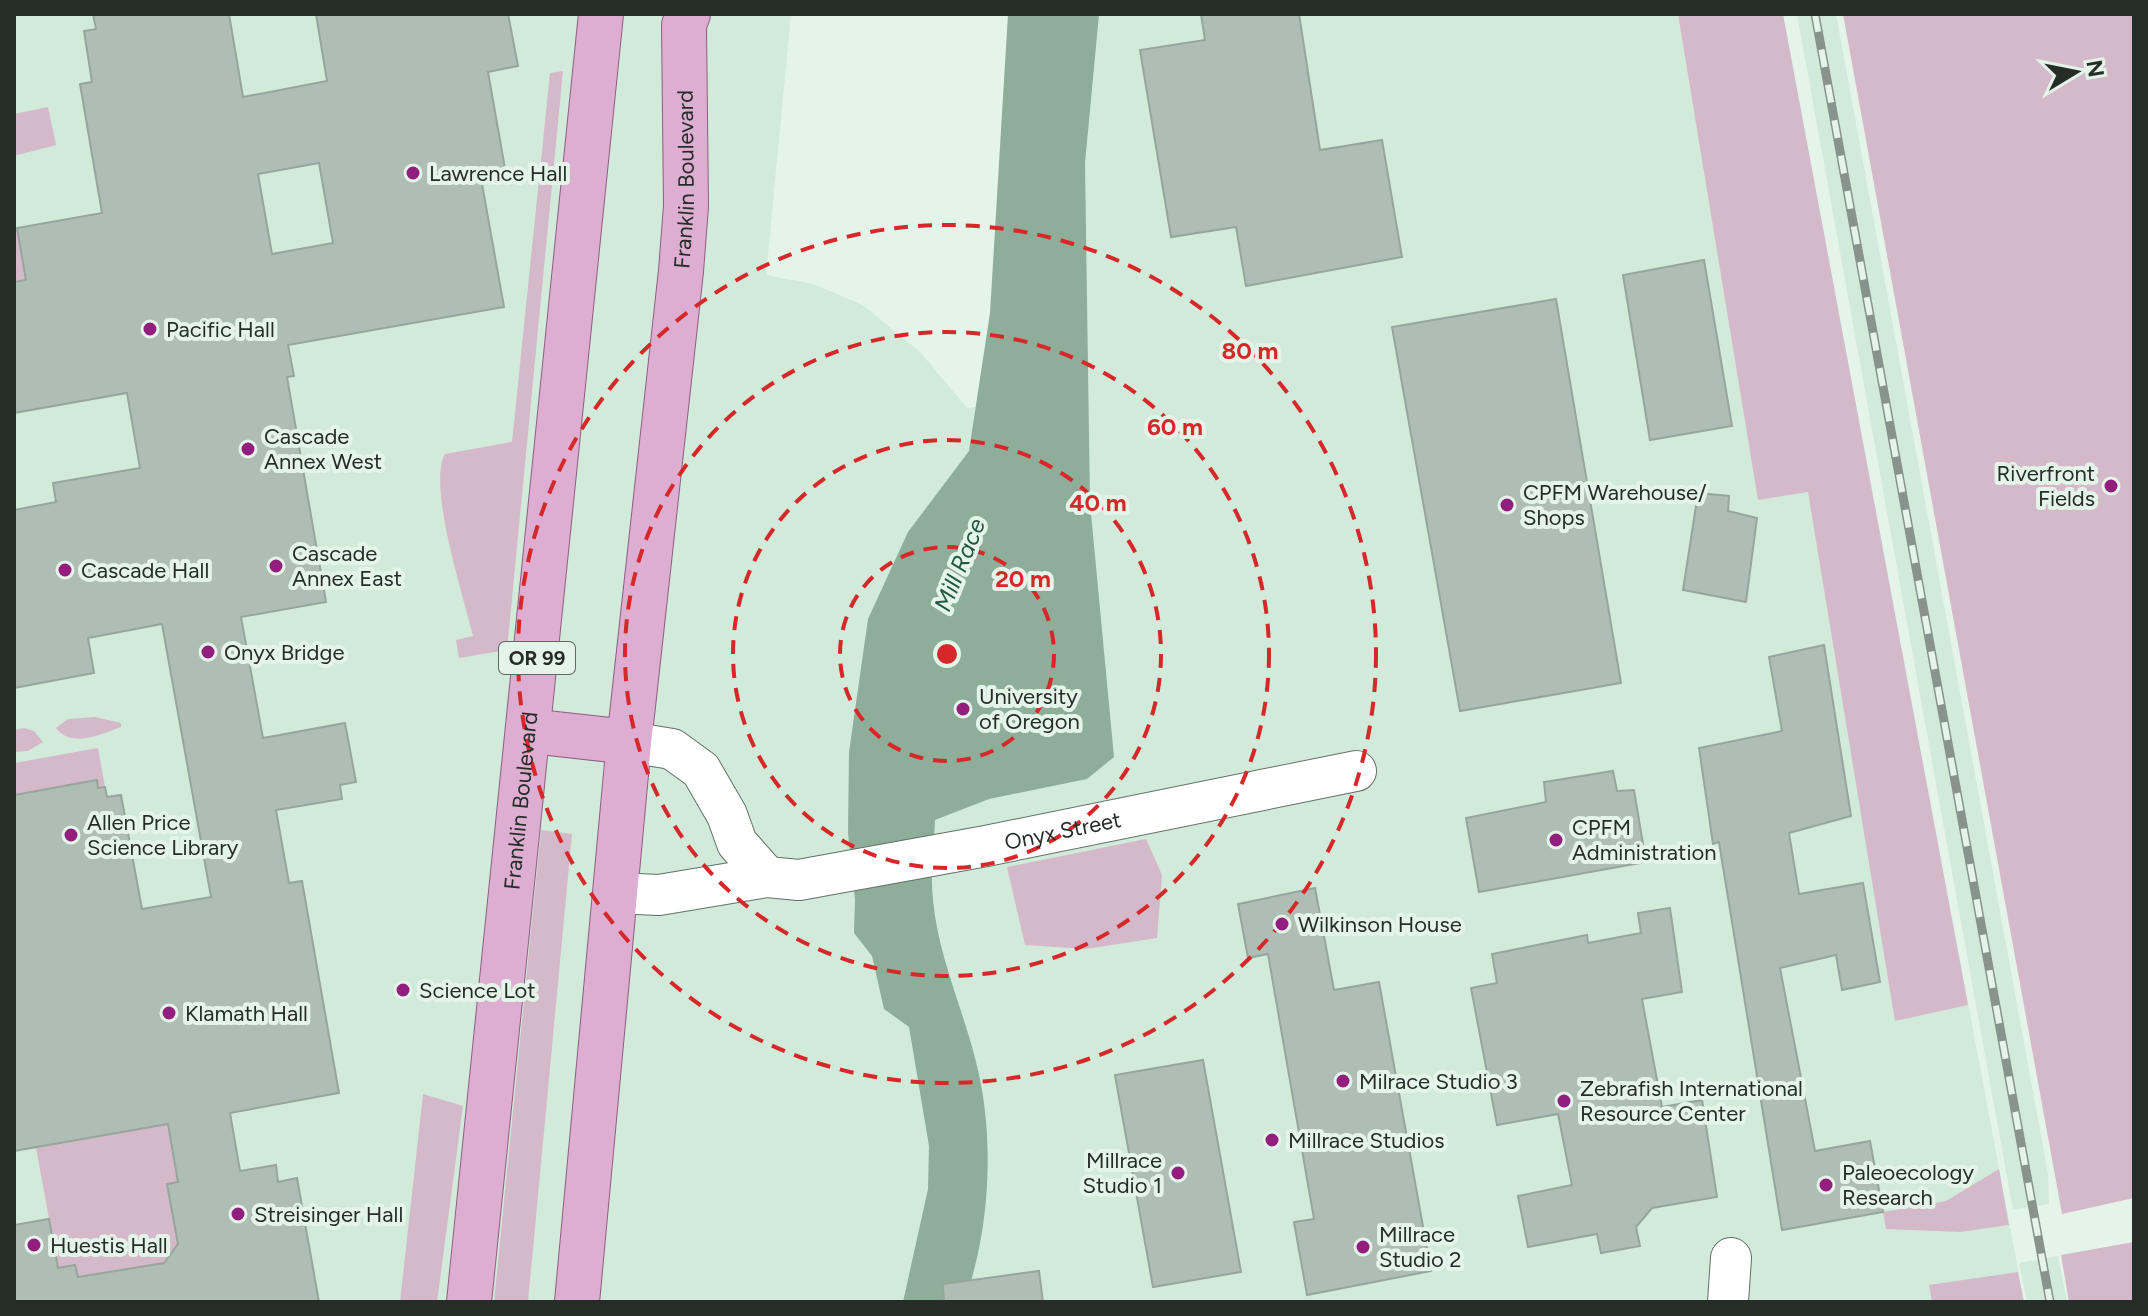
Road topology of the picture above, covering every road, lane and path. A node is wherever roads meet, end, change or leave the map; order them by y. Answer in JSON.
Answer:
{"nodes":[{"id":1,"x":601,"y":14,"type":"edge"},
{"id":2,"x":685,"y":18,"type":"edge"},
{"id":3,"x":530,"y":731,"type":"junction"},
{"id":4,"x":629,"y":742,"type":"junction"},
{"id":5,"x":1356,"y":771,"type":"dead end"},
{"id":6,"x":783,"y":879,"type":"junction"},
{"id":7,"x":615,"y":893,"type":"junction"},
{"id":8,"x":1731,"y":1258,"type":"dead end"},
{"id":9,"x":469,"y":1302,"type":"edge"},
{"id":10,"x":577,"y":1302,"type":"edge"},
{"id":11,"x":1728,"y":1302,"type":"edge"}],
"edges":[{"from":1,"to":3,"type":"main road","name":"Franklin Boulevard","number":"OR 99"},
{"from":2,"to":4,"type":"main road","name":"Franklin Boulevard"},
{"from":3,"to":4,"type":"main road"},
{"from":3,"to":9,"type":"main road","name":"Franklin Boulevard","number":"OR 99"},
{"from":4,"to":6,"type":"street"},
{"from":4,"to":7,"type":"main road","name":"Franklin Boulevard"},
{"from":5,"to":6,"type":"street","name":"Onyx Street"},
{"from":6,"to":7,"type":"street","name":"Onyx Street"},
{"from":7,"to":10,"type":"main road","name":"Franklin Boulevard"},
{"from":8,"to":11,"type":"street"}]}
